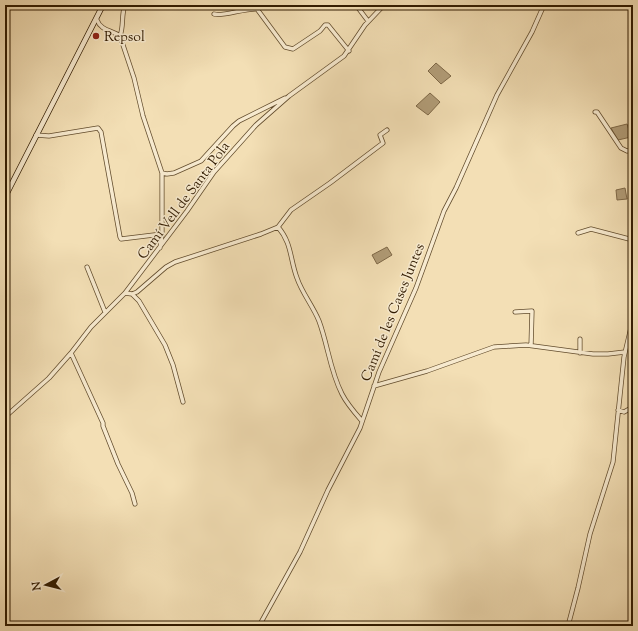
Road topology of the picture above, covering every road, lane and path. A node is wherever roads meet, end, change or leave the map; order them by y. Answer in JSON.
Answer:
{"nodes":[{"id":1,"x":101,"y":5,"type":"edge"},
{"id":2,"x":125,"y":5,"type":"edge"},
{"id":3,"x":356,"y":5,"type":"edge"},
{"id":4,"x":384,"y":5,"type":"edge"},
{"id":5,"x":544,"y":5,"type":"edge"},
{"id":6,"x":214,"y":14,"type":"dead end"},
{"id":7,"x":97,"y":20,"type":"dead end"},
{"id":8,"x":368,"y":21,"type":"junction"},
{"id":9,"x":120,"y":36,"type":"junction"},
{"id":10,"x":348,"y":50,"type":"junction"},
{"id":11,"x":289,"y":96,"type":"junction"},
{"id":12,"x":595,"y":112,"type":"dead end"},
{"id":13,"x":387,"y":130,"type":"dead end"},
{"id":14,"x":36,"y":135,"type":"junction"},
{"id":15,"x":633,"y":150,"type":"edge"},
{"id":16,"x":162,"y":173,"type":"junction"},
{"id":17,"x":5,"y":192,"type":"edge"},
{"id":18,"x":5,"y":197,"type":"edge"},
{"id":19,"x":278,"y":227,"type":"junction"},
{"id":20,"x":578,"y":233,"type":"dead end"},
{"id":21,"x":162,"y":234,"type":"junction"},
{"id":22,"x":633,"y":240,"type":"edge"},
{"id":23,"x":159,"y":249,"type":"junction"},
{"id":24,"x":87,"y":267,"type":"dead end"},
{"id":25,"x":125,"y":293,"type":"junction"},
{"id":26,"x":132,"y":294,"type":"junction"},
{"id":27,"x":105,"y":312,"type":"junction"},
{"id":28,"x":515,"y":312,"type":"dead end"},
{"id":29,"x":633,"y":319,"type":"edge"},
{"id":30,"x":580,"y":339,"type":"dead end"},
{"id":31,"x":531,"y":346,"type":"junction"},
{"id":32,"x":626,"y":352,"type":"junction"},
{"id":33,"x":580,"y":353,"type":"junction"},
{"id":34,"x":71,"y":354,"type":"junction"},
{"id":35,"x":374,"y":386,"type":"junction"},
{"id":36,"x":183,"y":402,"type":"dead end"},
{"id":37,"x":633,"y":407,"type":"edge"},
{"id":38,"x":618,"y":410,"type":"junction"},
{"id":39,"x":5,"y":417,"type":"edge"},
{"id":40,"x":362,"y":422,"type":"junction"},
{"id":41,"x":136,"y":504,"type":"dead end"},
{"id":42,"x":259,"y":626,"type":"edge"},
{"id":43,"x":568,"y":626,"type":"edge"}],
"edges":[{"from":1,"to":14,"type":"main road"},
{"from":1,"to":17,"type":"main road"},
{"from":2,"to":9,"type":"street"},
{"from":3,"to":8,"type":"street"},
{"from":4,"to":8,"type":"street","name":"Camí Vell de Santa Pola"},
{"from":5,"to":35,"type":"street","name":"Camí de les Cases Juntes"},
{"from":6,"to":10,"type":"street"},
{"from":7,"to":9,"type":"street"},
{"from":8,"to":10,"type":"street","name":"Camí Vell de Santa Pola"},
{"from":9,"to":16,"type":"street"},
{"from":10,"to":11,"type":"street","name":"Camí Vell de Santa Pola"},
{"from":11,"to":16,"type":"street"},
{"from":11,"to":23,"type":"street","name":"Camí Vell de Santa Pola"},
{"from":12,"to":15,"type":"street"},
{"from":13,"to":19,"type":"street"},
{"from":14,"to":18,"type":"main road"},
{"from":14,"to":21,"type":"street"},
{"from":16,"to":21,"type":"street"},
{"from":19,"to":26,"type":"street"},
{"from":19,"to":40,"type":"street"},
{"from":20,"to":22,"type":"street"},
{"from":21,"to":23,"type":"street"},
{"from":23,"to":25,"type":"street","name":"Camí Vell de Santa Pola"},
{"from":24,"to":27,"type":"street"},
{"from":25,"to":26,"type":"street"},
{"from":25,"to":27,"type":"street","name":"Camí Vell de Santa Pola"},
{"from":26,"to":36,"type":"street"},
{"from":27,"to":34,"type":"street","name":"Camí Vell de Santa Pola"},
{"from":28,"to":31,"type":"street"},
{"from":29,"to":32,"type":"street"},
{"from":30,"to":33,"type":"street"},
{"from":31,"to":33,"type":"street"},
{"from":31,"to":35,"type":"street"},
{"from":32,"to":33,"type":"street"},
{"from":32,"to":38,"type":"street"},
{"from":34,"to":39,"type":"street","name":"Camí Vell de Santa Pola"},
{"from":34,"to":41,"type":"street"},
{"from":35,"to":40,"type":"street","name":"Camí de les Cases Juntes"},
{"from":37,"to":38,"type":"street"},
{"from":38,"to":43,"type":"street"},
{"from":40,"to":42,"type":"street","name":"Camí de les Cases Juntes"}]}
